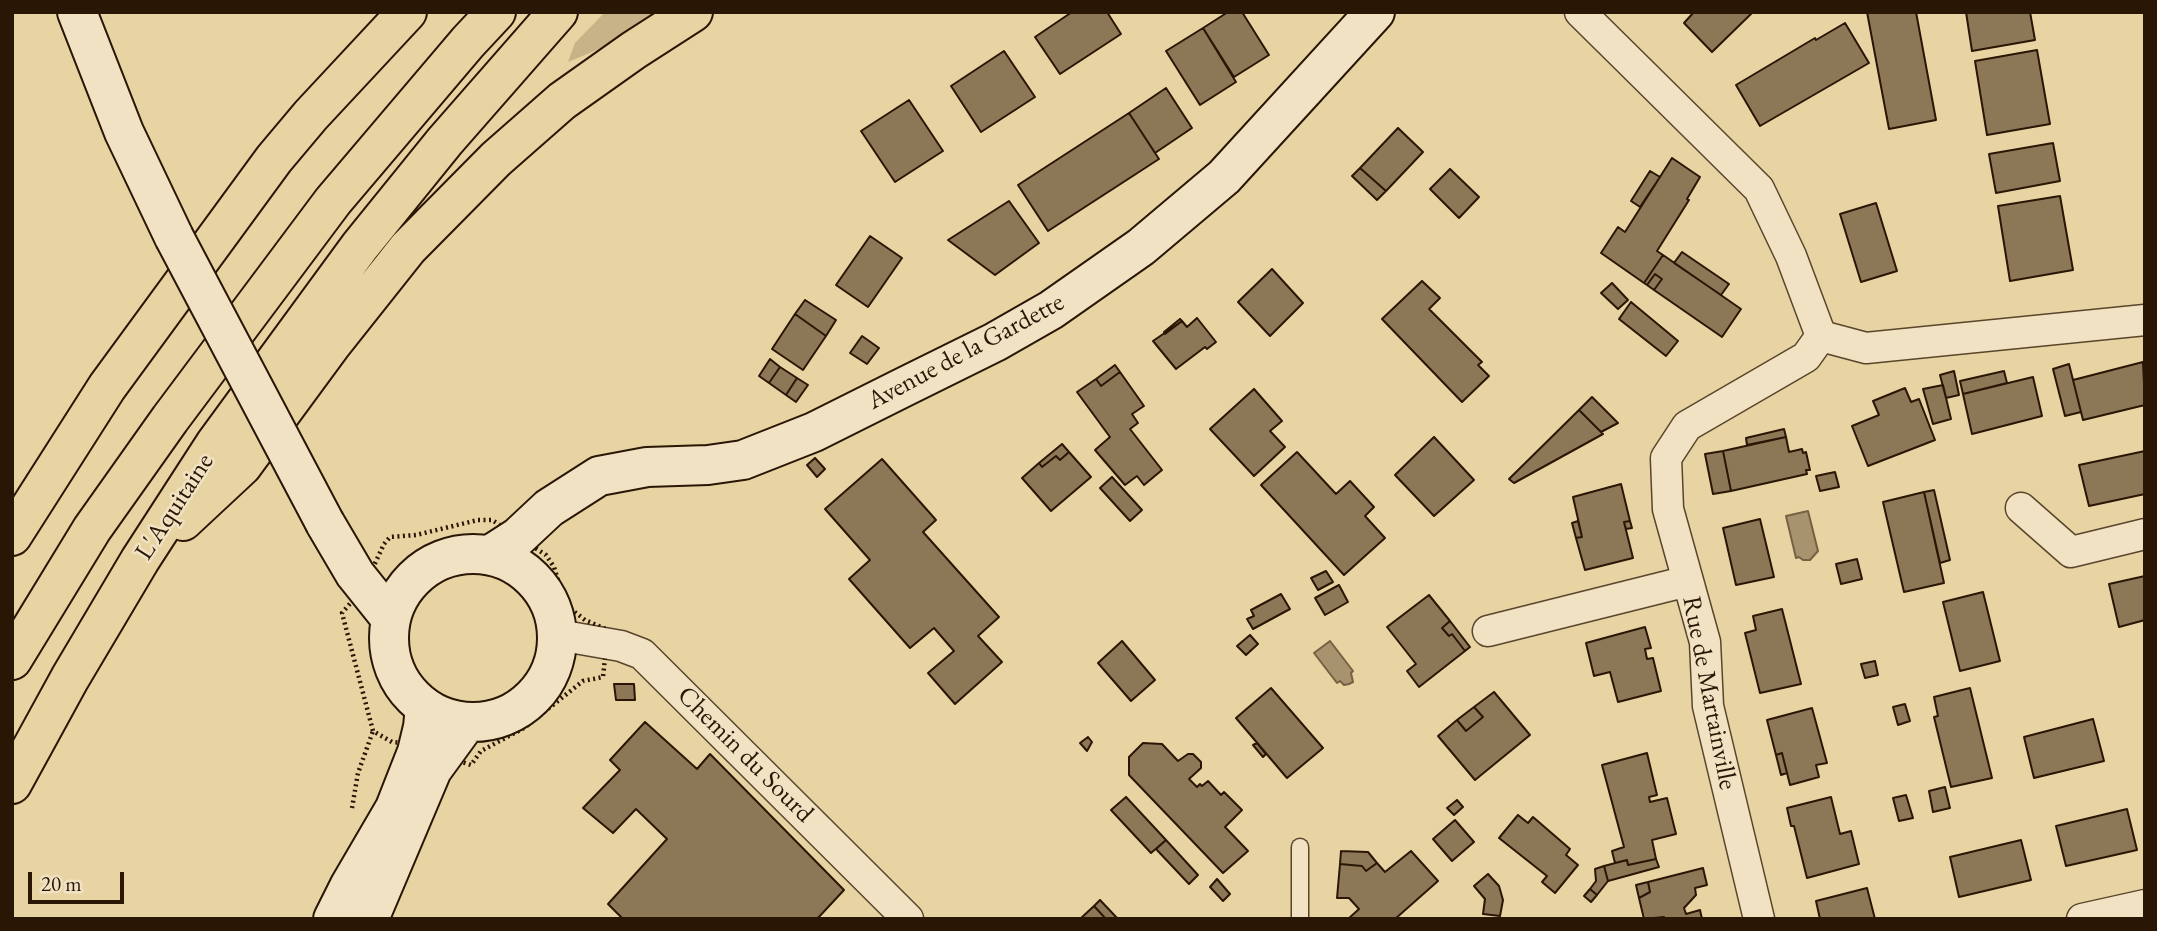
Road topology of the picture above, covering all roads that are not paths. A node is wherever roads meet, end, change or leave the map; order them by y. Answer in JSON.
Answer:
{"nodes":[{"id":1,"x":77,"y":12,"type":"edge"},
{"id":2,"x":407,"y":12,"type":"edge"},
{"id":3,"x":496,"y":12,"type":"edge"},
{"id":4,"x":558,"y":12,"type":"edge"},
{"id":5,"x":693,"y":12,"type":"edge"},
{"id":6,"x":1375,"y":12,"type":"edge"},
{"id":7,"x":1580,"y":12,"type":"edge"},
{"id":8,"x":2145,"y":320,"type":"edge"},
{"id":9,"x":1821,"y":336,"type":"junction"},
{"id":10,"x":2021,"y":508,"type":"dead end"},
{"id":11,"x":2145,"y":534,"type":"edge"},
{"id":12,"x":12,"y":537,"type":"edge"},
{"id":13,"x":517,"y":552,"type":"junction"},
{"id":14,"x":141,"y":560,"type":"junction"},
{"id":15,"x":419,"y":573,"type":"junction"},
{"id":16,"x":370,"y":574,"type":"junction"},
{"id":17,"x":1688,"y":581,"type":"junction"},
{"id":18,"x":391,"y":619,"type":"junction"},
{"id":19,"x":1488,"y":631,"type":"dead end"},
{"id":20,"x":558,"y":635,"type":"junction"},
{"id":21,"x":12,"y":660,"type":"edge"},
{"id":22,"x":425,"y":708,"type":"junction"},
{"id":23,"x":467,"y":722,"type":"junction"},
{"id":24,"x":431,"y":751,"type":"junction"},
{"id":25,"x":12,"y":783,"type":"edge"},
{"id":26,"x":1300,"y":846,"type":"dead end"},
{"id":27,"x":2145,"y":905,"type":"edge"},
{"id":28,"x":333,"y":919,"type":"edge"},
{"id":29,"x":369,"y":919,"type":"edge"},
{"id":30,"x":908,"y":919,"type":"edge"},
{"id":31,"x":1300,"y":919,"type":"edge"},
{"id":32,"x":1759,"y":919,"type":"edge"},
{"id":33,"x":2082,"y":919,"type":"edge"}],
"edges":[{"from":1,"to":16,"type":"main road","bridge":true},
{"from":2,"to":12,"type":"highway"},
{"from":3,"to":21,"type":"highway","name":"L'Aquitaine"},
{"from":4,"to":14,"type":"highway","name":"L'Aquitaine"},
{"from":5,"to":14,"type":"highway"},
{"from":6,"to":13,"type":"main road","name":"Avenue de la Gardette"},
{"from":7,"to":9,"type":"street"},
{"from":8,"to":9,"type":"street"},
{"from":9,"to":17,"type":"street","name":"Rue de Martainville"},
{"from":10,"to":11,"type":"street"},
{"from":13,"to":15,"type":"main road"},
{"from":13,"to":20,"type":"main road"},
{"from":14,"to":25,"type":"highway","name":"L'Aquitaine"},
{"from":15,"to":16,"type":"main road"},
{"from":15,"to":18,"type":"main road"},
{"from":16,"to":18,"type":"main road"},
{"from":17,"to":19,"type":"street"},
{"from":17,"to":32,"type":"street","name":"Rue de Martainville"},
{"from":18,"to":22,"type":"main road"},
{"from":20,"to":23,"type":"main road"},
{"from":20,"to":30,"type":"street","name":"Chemin du Sourd"},
{"from":22,"to":23,"type":"main road"},
{"from":22,"to":24,"type":"main road"},
{"from":23,"to":24,"type":"main road"},
{"from":24,"to":28,"type":"main road"},
{"from":24,"to":29,"type":"main road"},
{"from":26,"to":31,"type":"lane"},
{"from":27,"to":33,"type":"street"}]}
